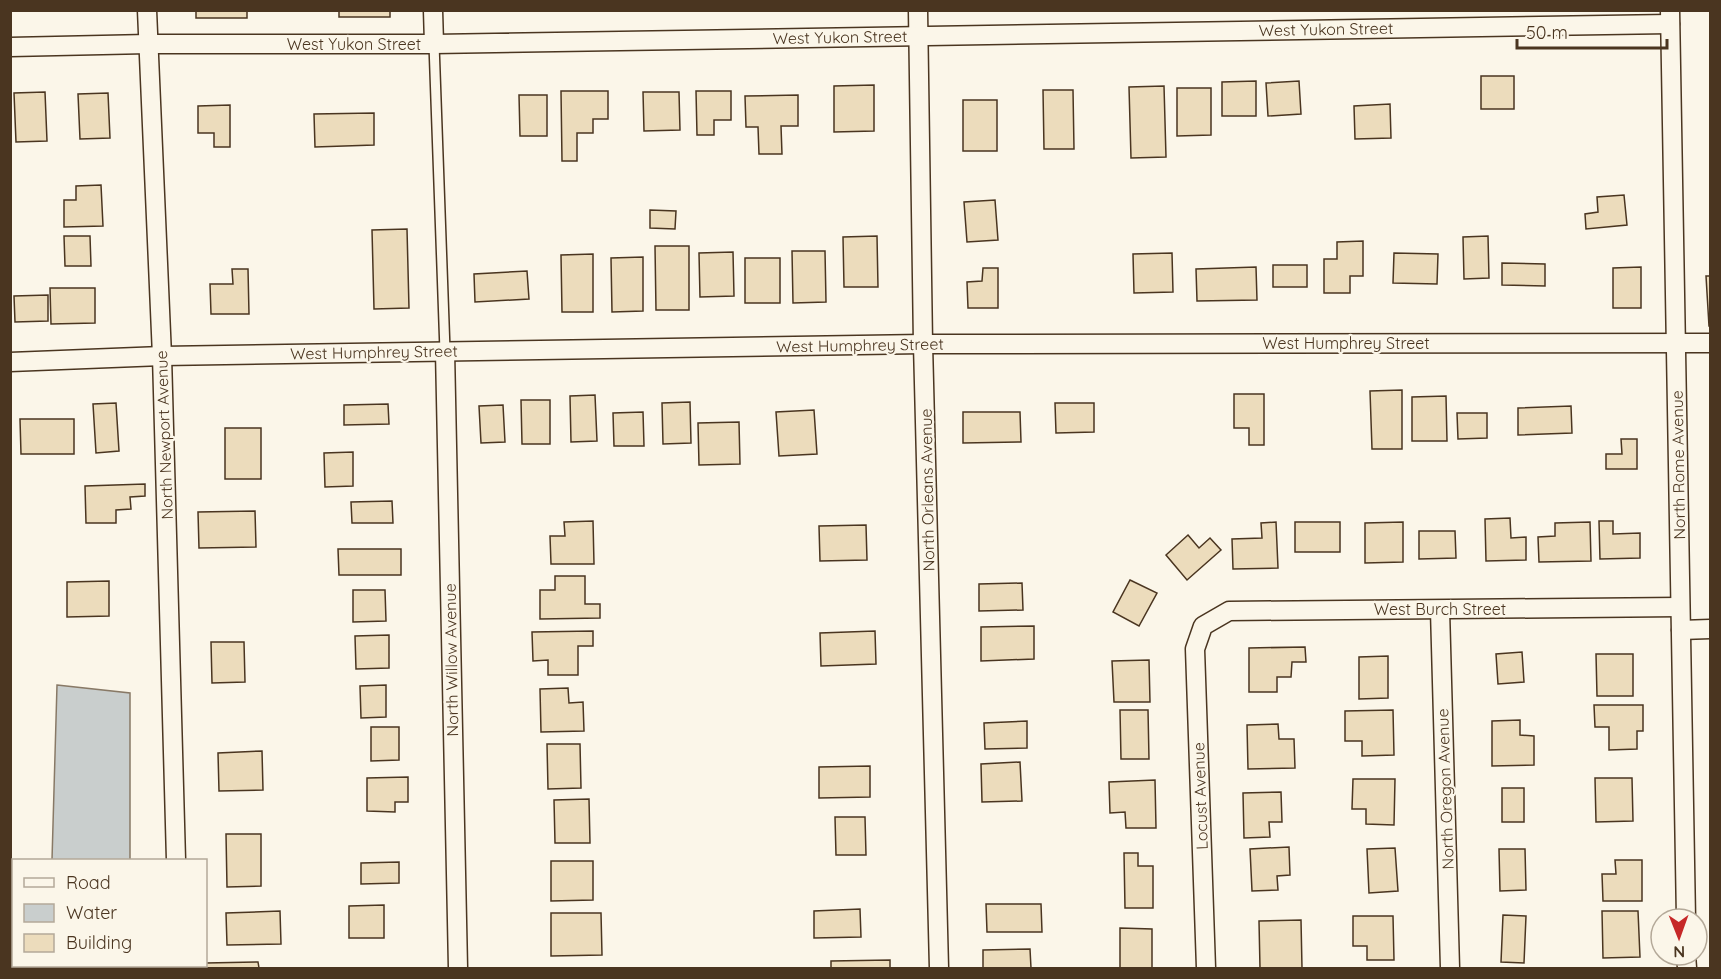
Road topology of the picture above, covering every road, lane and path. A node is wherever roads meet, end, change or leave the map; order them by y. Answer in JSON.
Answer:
{"nodes":[{"id":1,"x":147,"y":10,"type":"edge"},
{"id":2,"x":433,"y":10,"type":"edge"},
{"id":3,"x":918,"y":10,"type":"edge"},
{"id":4,"x":1670,"y":17,"type":"edge"},
{"id":5,"x":918,"y":36,"type":"junction"},
{"id":6,"x":148,"y":44,"type":"junction"},
{"id":7,"x":434,"y":44,"type":"junction"},
{"id":8,"x":10,"y":47,"type":"edge"},
{"id":9,"x":1676,"y":342,"type":"junction"},
{"id":10,"x":1710,"y":343,"type":"edge"},
{"id":11,"x":923,"y":344,"type":"junction"},
{"id":12,"x":445,"y":351,"type":"junction"},
{"id":13,"x":162,"y":356,"type":"junction"},
{"id":14,"x":10,"y":362,"type":"edge"},
{"id":15,"x":1680,"y":608,"type":"junction"},
{"id":16,"x":1440,"y":610,"type":"junction"},
{"id":17,"x":1203,"y":626,"type":"joint"},
{"id":18,"x":1710,"y":629,"type":"edge"},
{"id":19,"x":1681,"y":630,"type":"junction"},
{"id":20,"x":176,"y":859,"type":"edge"},
{"id":21,"x":1686,"y":907,"type":"edge"},
{"id":22,"x":458,"y":969,"type":"edge"},
{"id":23,"x":939,"y":969,"type":"edge"},
{"id":24,"x":1206,"y":969,"type":"edge"},
{"id":25,"x":1450,"y":969,"type":"edge"}],
"edges":[{"from":1,"to":6,"type":"street","name":"North Newport Avenue"},
{"from":2,"to":7,"type":"street"},
{"from":3,"to":5,"type":"street","name":"North Orleans Avenue"},
{"from":4,"to":5,"type":"street","name":"West Yukon Street"},
{"from":4,"to":9,"type":"street","name":"North Rome Avenue"},
{"from":5,"to":7,"type":"street","name":"West Yukon Street"},
{"from":5,"to":11,"type":"street","name":"North Orleans Avenue"},
{"from":6,"to":7,"type":"street","name":"West Yukon Street"},
{"from":6,"to":8,"type":"street","name":"West Yukon Street"},
{"from":6,"to":13,"type":"street","name":"North Newport Avenue"},
{"from":7,"to":12,"type":"lane"},
{"from":9,"to":10,"type":"street","name":"West Humphrey Street"},
{"from":9,"to":11,"type":"street","name":"West Humphrey Street"},
{"from":9,"to":15,"type":"street","name":"North Rome Avenue"},
{"from":11,"to":12,"type":"street","name":"West Humphrey Street"},
{"from":11,"to":23,"type":"street","name":"North Orleans Avenue"},
{"from":12,"to":13,"type":"street","name":"West Humphrey Street"},
{"from":12,"to":22,"type":"street","name":"North Willow Avenue"},
{"from":13,"to":14,"type":"street","name":"West Humphrey Street"},
{"from":13,"to":20,"type":"street","name":"North Newport Avenue"},
{"from":15,"to":16,"type":"street","name":"West Burch Street"},
{"from":15,"to":19,"type":"street","name":"North Rome Avenue"},
{"from":16,"to":17,"type":"street","name":"West Burch Street"},
{"from":16,"to":25,"type":"street","name":"North Oregon Avenue"},
{"from":17,"to":24,"type":"street","name":"Locust Avenue"},
{"from":18,"to":19,"type":"street"},
{"from":19,"to":21,"type":"street","name":"North Rome Avenue"}]}
